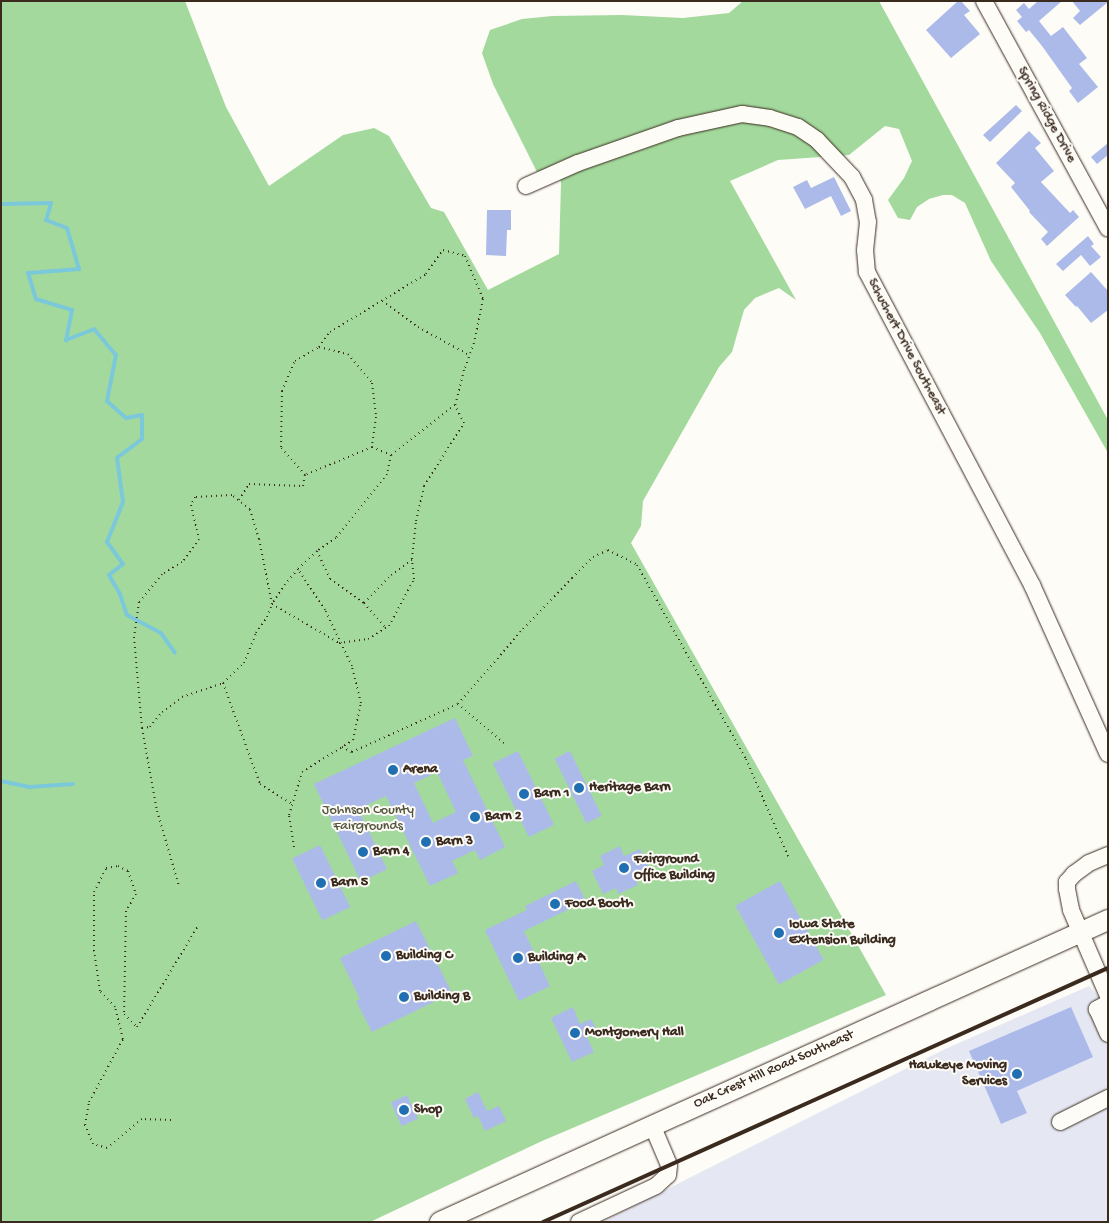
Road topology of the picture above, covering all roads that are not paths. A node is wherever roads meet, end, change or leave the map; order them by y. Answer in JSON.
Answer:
{"nodes":[{"id":1,"x":989,"y":3,"type":"edge"},
{"id":2,"x":526,"y":186,"type":"dead end"},
{"id":3,"x":1108,"y":228,"type":"edge"},
{"id":4,"x":1108,"y":754,"type":"edge"},
{"id":5,"x":1108,"y":855,"type":"edge"},
{"id":6,"x":1108,"y":920,"type":"edge"},
{"id":7,"x":1080,"y":932,"type":"junction"},
{"id":8,"x":1108,"y":996,"type":"edge"},
{"id":9,"x":1108,"y":1003,"type":"edge"},
{"id":10,"x":1108,"y":1034,"type":"edge"},
{"id":11,"x":1108,"y":1098,"type":"edge"},
{"id":12,"x":1060,"y":1122,"type":"dead end"},
{"id":13,"x":652,"y":1125,"type":"junction"},
{"id":14,"x":440,"y":1222,"type":"edge"},
{"id":15,"x":579,"y":1222,"type":"edge"}],
"edges":[{"from":1,"to":3,"type":"street","name":"Spring Ridge Drive"},
{"from":2,"to":4,"type":"street","name":"Schuchert Drive Southeast"},
{"from":5,"to":7,"type":"street"},
{"from":6,"to":7,"type":"main road","name":"Oak Crest Hill Road Southeast"},
{"from":7,"to":8,"type":"street"},
{"from":7,"to":13,"type":"main road","name":"Oak Crest Hill Road Southeast"},
{"from":9,"to":10,"type":"street"},
{"from":11,"to":12,"type":"street"},
{"from":13,"to":14,"type":"main road","name":"Oak Crest Hill Road Southeast"},
{"from":13,"to":15,"type":"street"}]}
